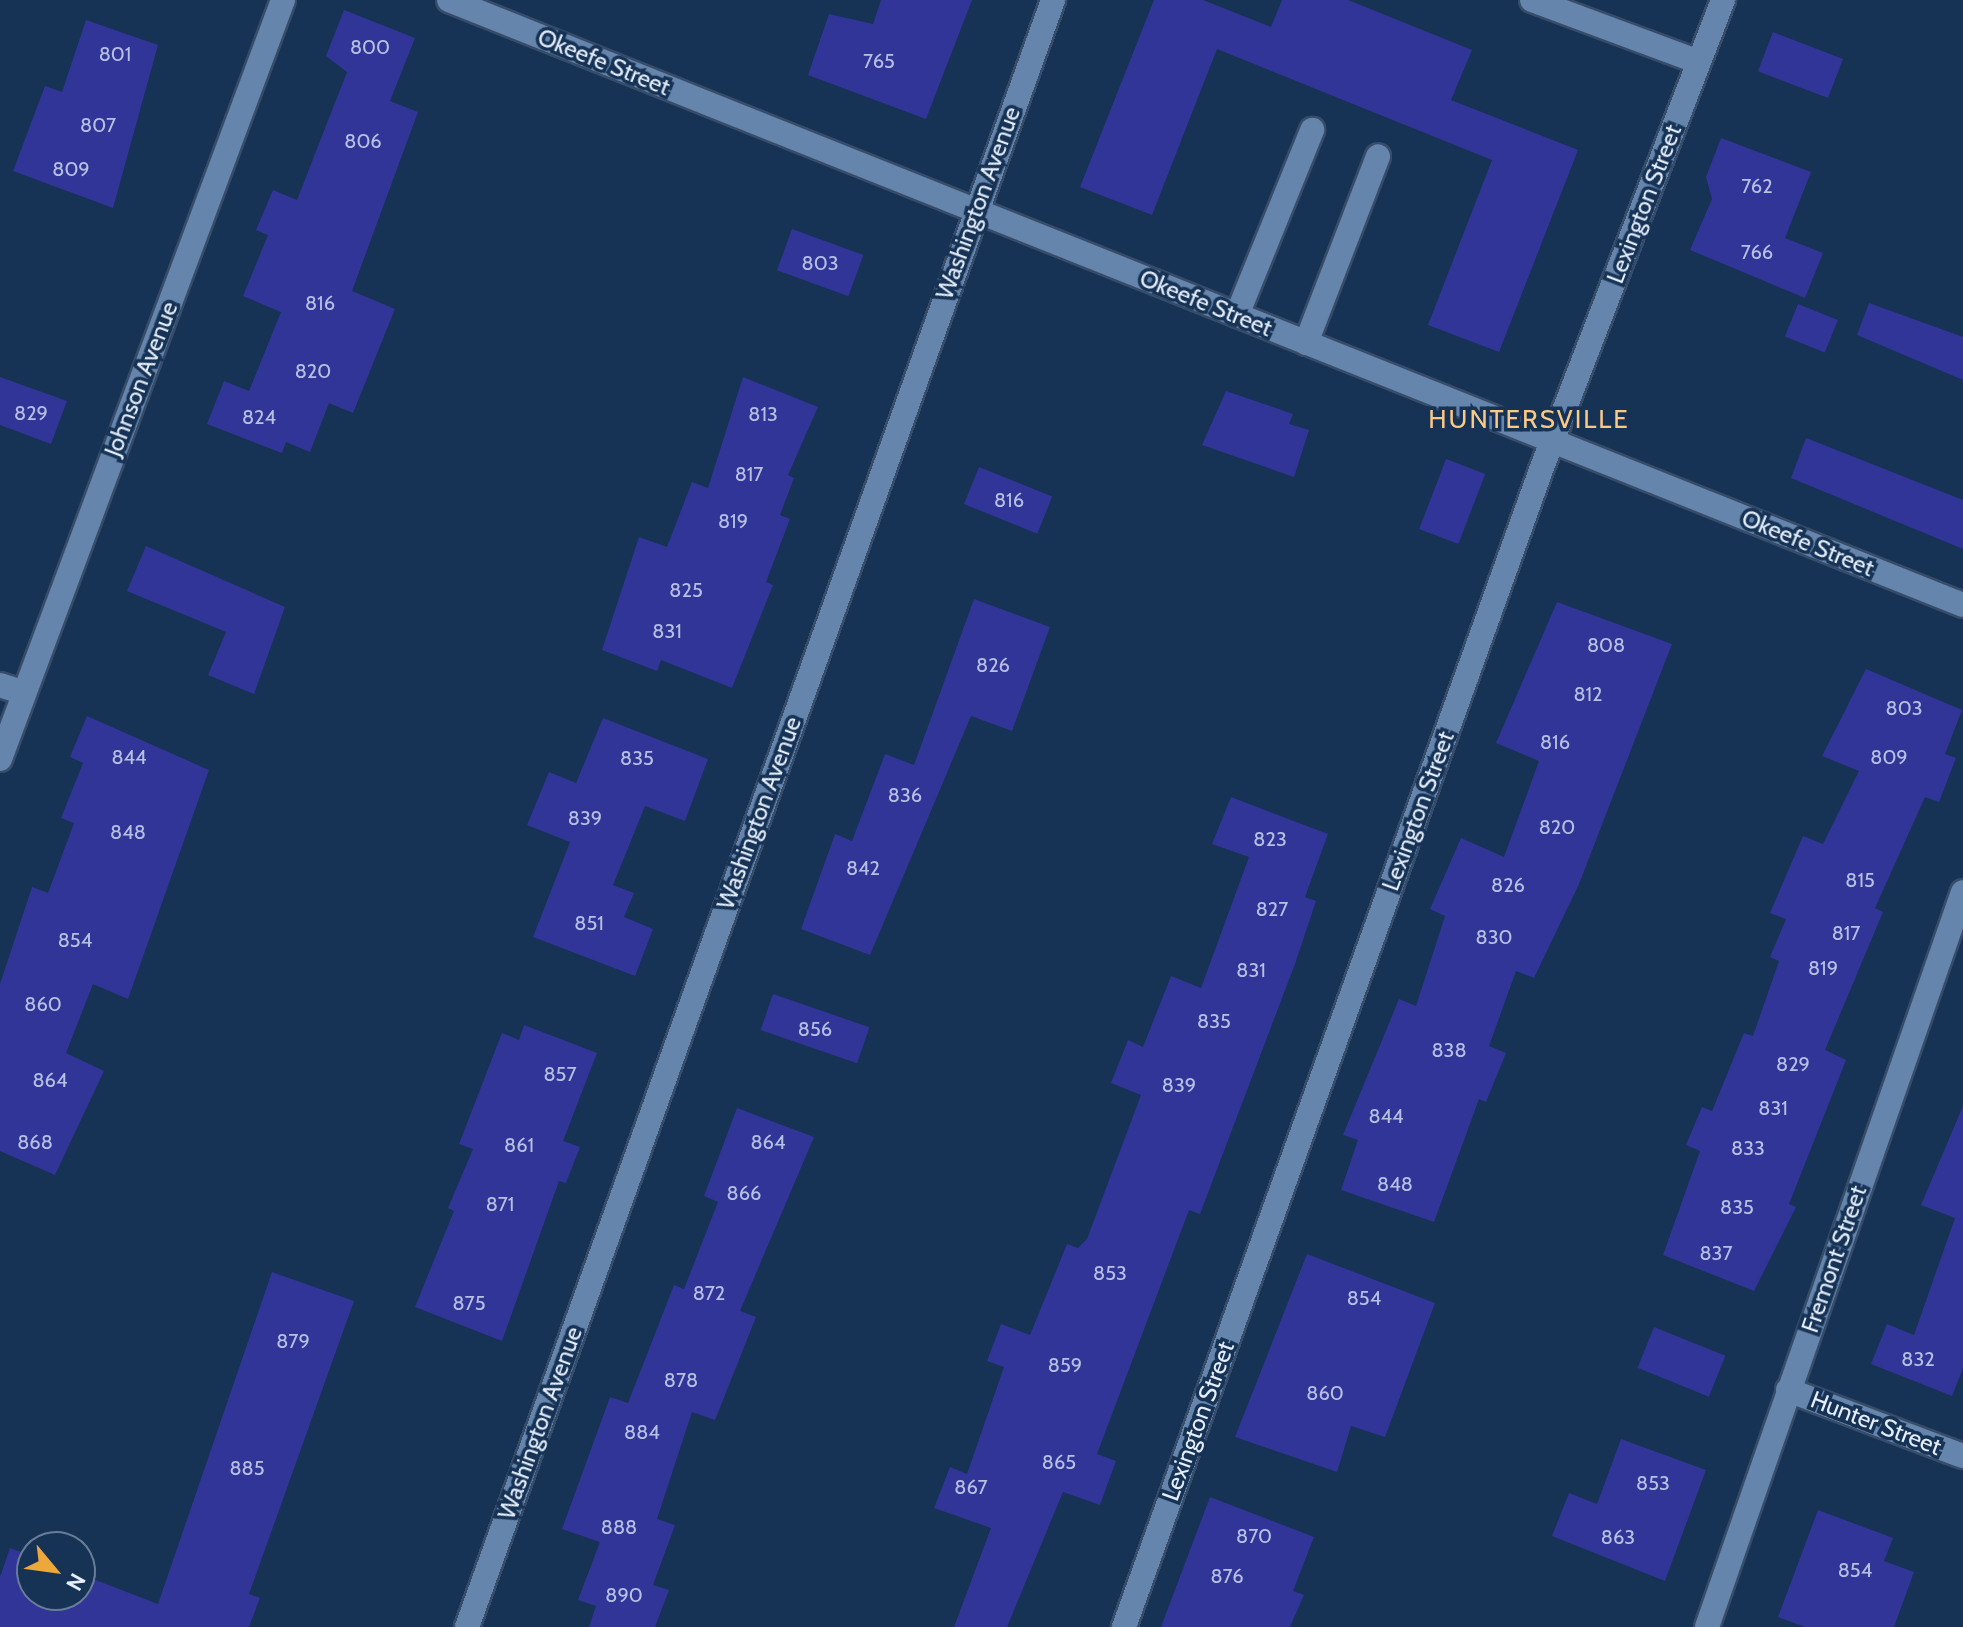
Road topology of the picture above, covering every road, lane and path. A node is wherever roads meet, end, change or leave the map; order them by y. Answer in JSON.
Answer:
{"nodes":[{"id":1,"x":283,"y":0,"type":"edge"},
{"id":2,"x":449,"y":0,"type":"edge"},
{"id":3,"x":1053,"y":0,"type":"edge"},
{"id":4,"x":1532,"y":0,"type":"edge"},
{"id":5,"x":1723,"y":0,"type":"edge"},
{"id":6,"x":1699,"y":62,"type":"junction"},
{"id":7,"x":1312,"y":130,"type":"dead end"},
{"id":8,"x":1378,"y":156,"type":"dead end"},
{"id":9,"x":975,"y":211,"type":"junction"},
{"id":10,"x":1237,"y":315,"type":"junction"},
{"id":11,"x":1306,"y":343,"type":"junction"},
{"id":12,"x":1551,"y":441,"type":"junction"},
{"id":13,"x":1963,"y":605,"type":"edge"},
{"id":14,"x":0,"y":685,"type":"edge"},
{"id":15,"x":24,"y":693,"type":"junction"},
{"id":16,"x":0,"y":759,"type":"edge"},
{"id":17,"x":1963,"y":892,"type":"edge"},
{"id":18,"x":1788,"y":1390,"type":"junction"},
{"id":19,"x":1963,"y":1456,"type":"edge"},
{"id":20,"x":467,"y":1627,"type":"edge"},
{"id":21,"x":1124,"y":1627,"type":"edge"},
{"id":22,"x":1707,"y":1627,"type":"edge"}],
"edges":[{"from":1,"to":15,"type":"street","name":"Johnson Avenue"},
{"from":2,"to":9,"type":"street","name":"Okeefe Street"},
{"from":3,"to":9,"type":"street","name":"Washington Avenue"},
{"from":4,"to":6,"type":"street"},
{"from":5,"to":6,"type":"street","name":"Lexington Street"},
{"from":6,"to":12,"type":"street","name":"Lexington Street"},
{"from":7,"to":10,"type":"street"},
{"from":8,"to":11,"type":"street"},
{"from":9,"to":10,"type":"street","name":"Okeefe Street"},
{"from":9,"to":20,"type":"street","name":"Washington Avenue"},
{"from":10,"to":11,"type":"street","name":"Okeefe Street"},
{"from":11,"to":12,"type":"street","name":"Okeefe Street"},
{"from":12,"to":13,"type":"street","name":"Okeefe Street"},
{"from":12,"to":21,"type":"street","name":"Lexington Street"},
{"from":14,"to":15,"type":"street"},
{"from":15,"to":16,"type":"street","name":"Johnson Avenue"},
{"from":17,"to":18,"type":"street","name":"Fremont Street"},
{"from":18,"to":19,"type":"street","name":"Hunter Street"},
{"from":18,"to":22,"type":"street","name":"Fremont Street"}]}
